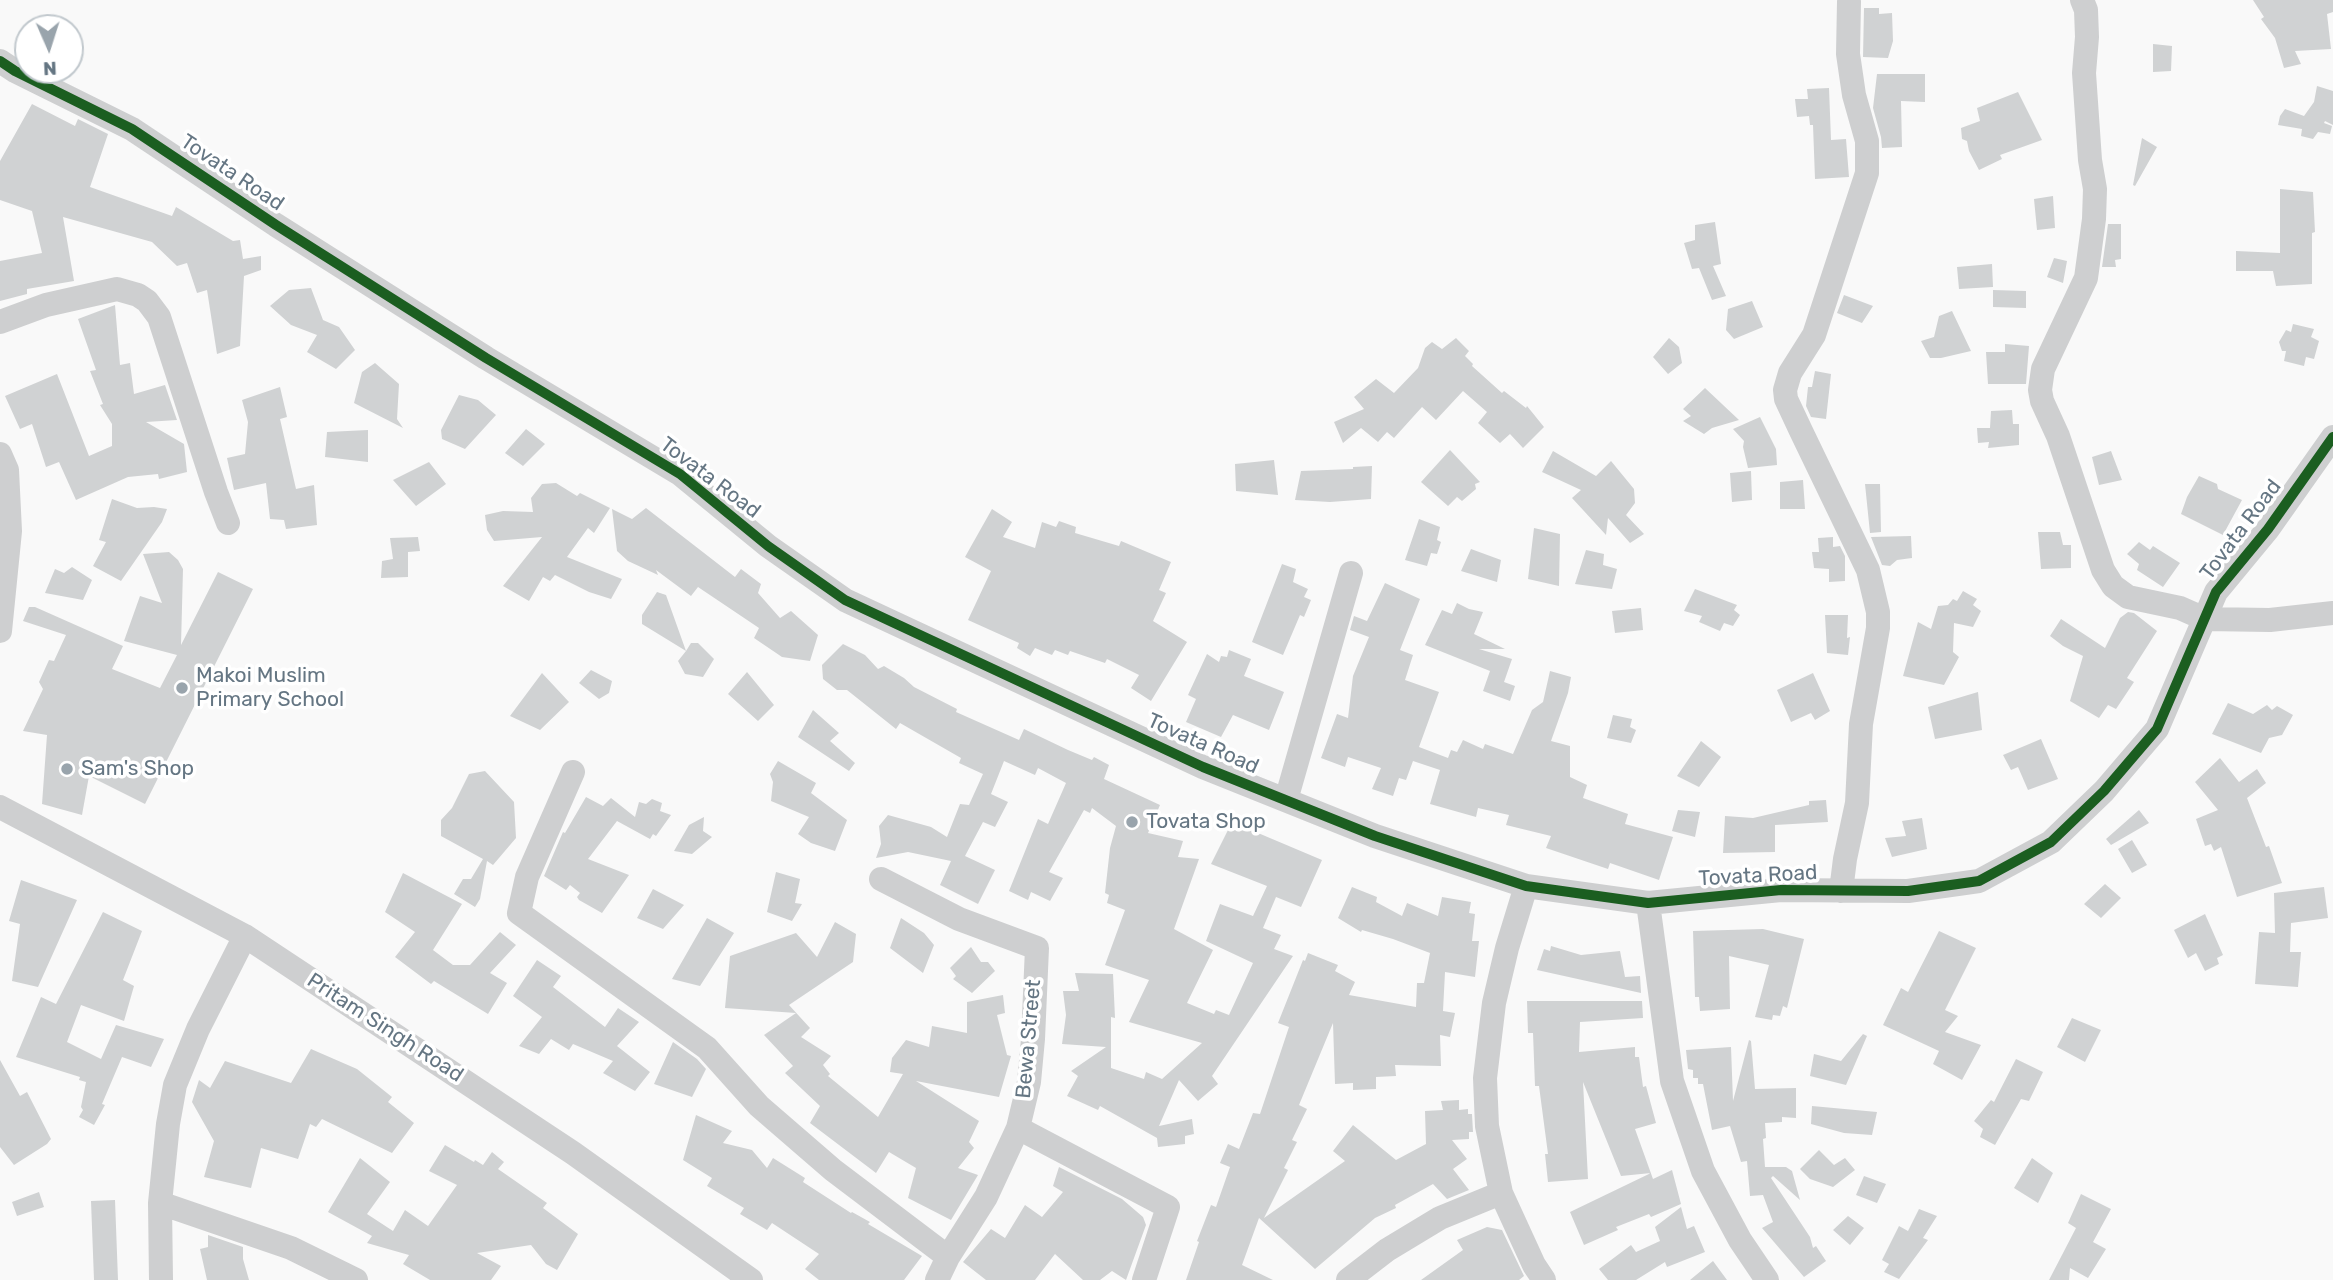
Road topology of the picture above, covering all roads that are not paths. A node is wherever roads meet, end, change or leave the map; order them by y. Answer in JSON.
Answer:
{"nodes":[{"id":1,"x":2082,"y":0,"type":"edge"},
{"id":2,"x":1849,"y":2,"type":"edge"},
{"id":3,"x":0,"y":61,"type":"edge"},
{"id":4,"x":0,"y":321,"type":"edge"},
{"id":5,"x":2333,"y":437,"type":"edge"},
{"id":6,"x":0,"y":454,"type":"edge"},
{"id":7,"x":228,"y":523,"type":"dead end"},
{"id":8,"x":1351,"y":573,"type":"dead end"},
{"id":9,"x":2333,"y":613,"type":"edge"},
{"id":10,"x":2205,"y":620,"type":"junction"},
{"id":11,"x":0,"y":631,"type":"edge"},
{"id":12,"x":573,"y":772,"type":"dead end"},
{"id":13,"x":1286,"y":800,"type":"junction"},
{"id":14,"x":0,"y":807,"type":"edge"},
{"id":15,"x":881,"y":879,"type":"dead end"},
{"id":16,"x":1527,"y":886,"type":"junction"},
{"id":17,"x":1842,"y":891,"type":"junction"},
{"id":18,"x":1648,"y":903,"type":"junction"},
{"id":19,"x":245,"y":936,"type":"junction"},
{"id":20,"x":1018,"y":1128,"type":"junction"},
{"id":21,"x":1501,"y":1193,"type":"junction"},
{"id":22,"x":160,"y":1203,"type":"junction"},
{"id":23,"x":948,"y":1257,"type":"junction"},
{"id":24,"x":161,"y":1280,"type":"edge"},
{"id":25,"x":356,"y":1280,"type":"edge"},
{"id":26,"x":751,"y":1280,"type":"edge"},
{"id":27,"x":937,"y":1280,"type":"edge"},
{"id":28,"x":1144,"y":1280,"type":"edge"},
{"id":29,"x":1348,"y":1280,"type":"edge"},
{"id":30,"x":1544,"y":1280,"type":"edge"},
{"id":31,"x":1767,"y":1280,"type":"edge"}],
"edges":[{"from":1,"to":10,"type":"street"},
{"from":2,"to":17,"type":"street"},
{"from":3,"to":13,"type":"street","name":"Tovata Road"},
{"from":4,"to":7,"type":"street"},
{"from":5,"to":10,"type":"street","name":"Tovata Road"},
{"from":6,"to":11,"type":"street"},
{"from":8,"to":13,"type":"street"},
{"from":9,"to":10,"type":"street"},
{"from":10,"to":17,"type":"street","name":"Tovata Road"},
{"from":12,"to":23,"type":"street"},
{"from":13,"to":16,"type":"street","name":"Tovata Road"},
{"from":14,"to":19,"type":"street","name":"Pritam Singh Road"},
{"from":15,"to":20,"type":"street","name":"Bewa Street"},
{"from":16,"to":18,"type":"street","name":"Tovata Road"},
{"from":16,"to":21,"type":"street"},
{"from":17,"to":18,"type":"street","name":"Tovata Road"},
{"from":18,"to":31,"type":"street"},
{"from":19,"to":22,"type":"street"},
{"from":19,"to":26,"type":"street","name":"Pritam Singh Road"},
{"from":20,"to":23,"type":"street","name":"Bewa Street"},
{"from":20,"to":28,"type":"street"},
{"from":21,"to":29,"type":"street"},
{"from":21,"to":30,"type":"street"},
{"from":22,"to":24,"type":"street"},
{"from":22,"to":25,"type":"street"},
{"from":23,"to":27,"type":"street","name":"Bewa Street"}]}
